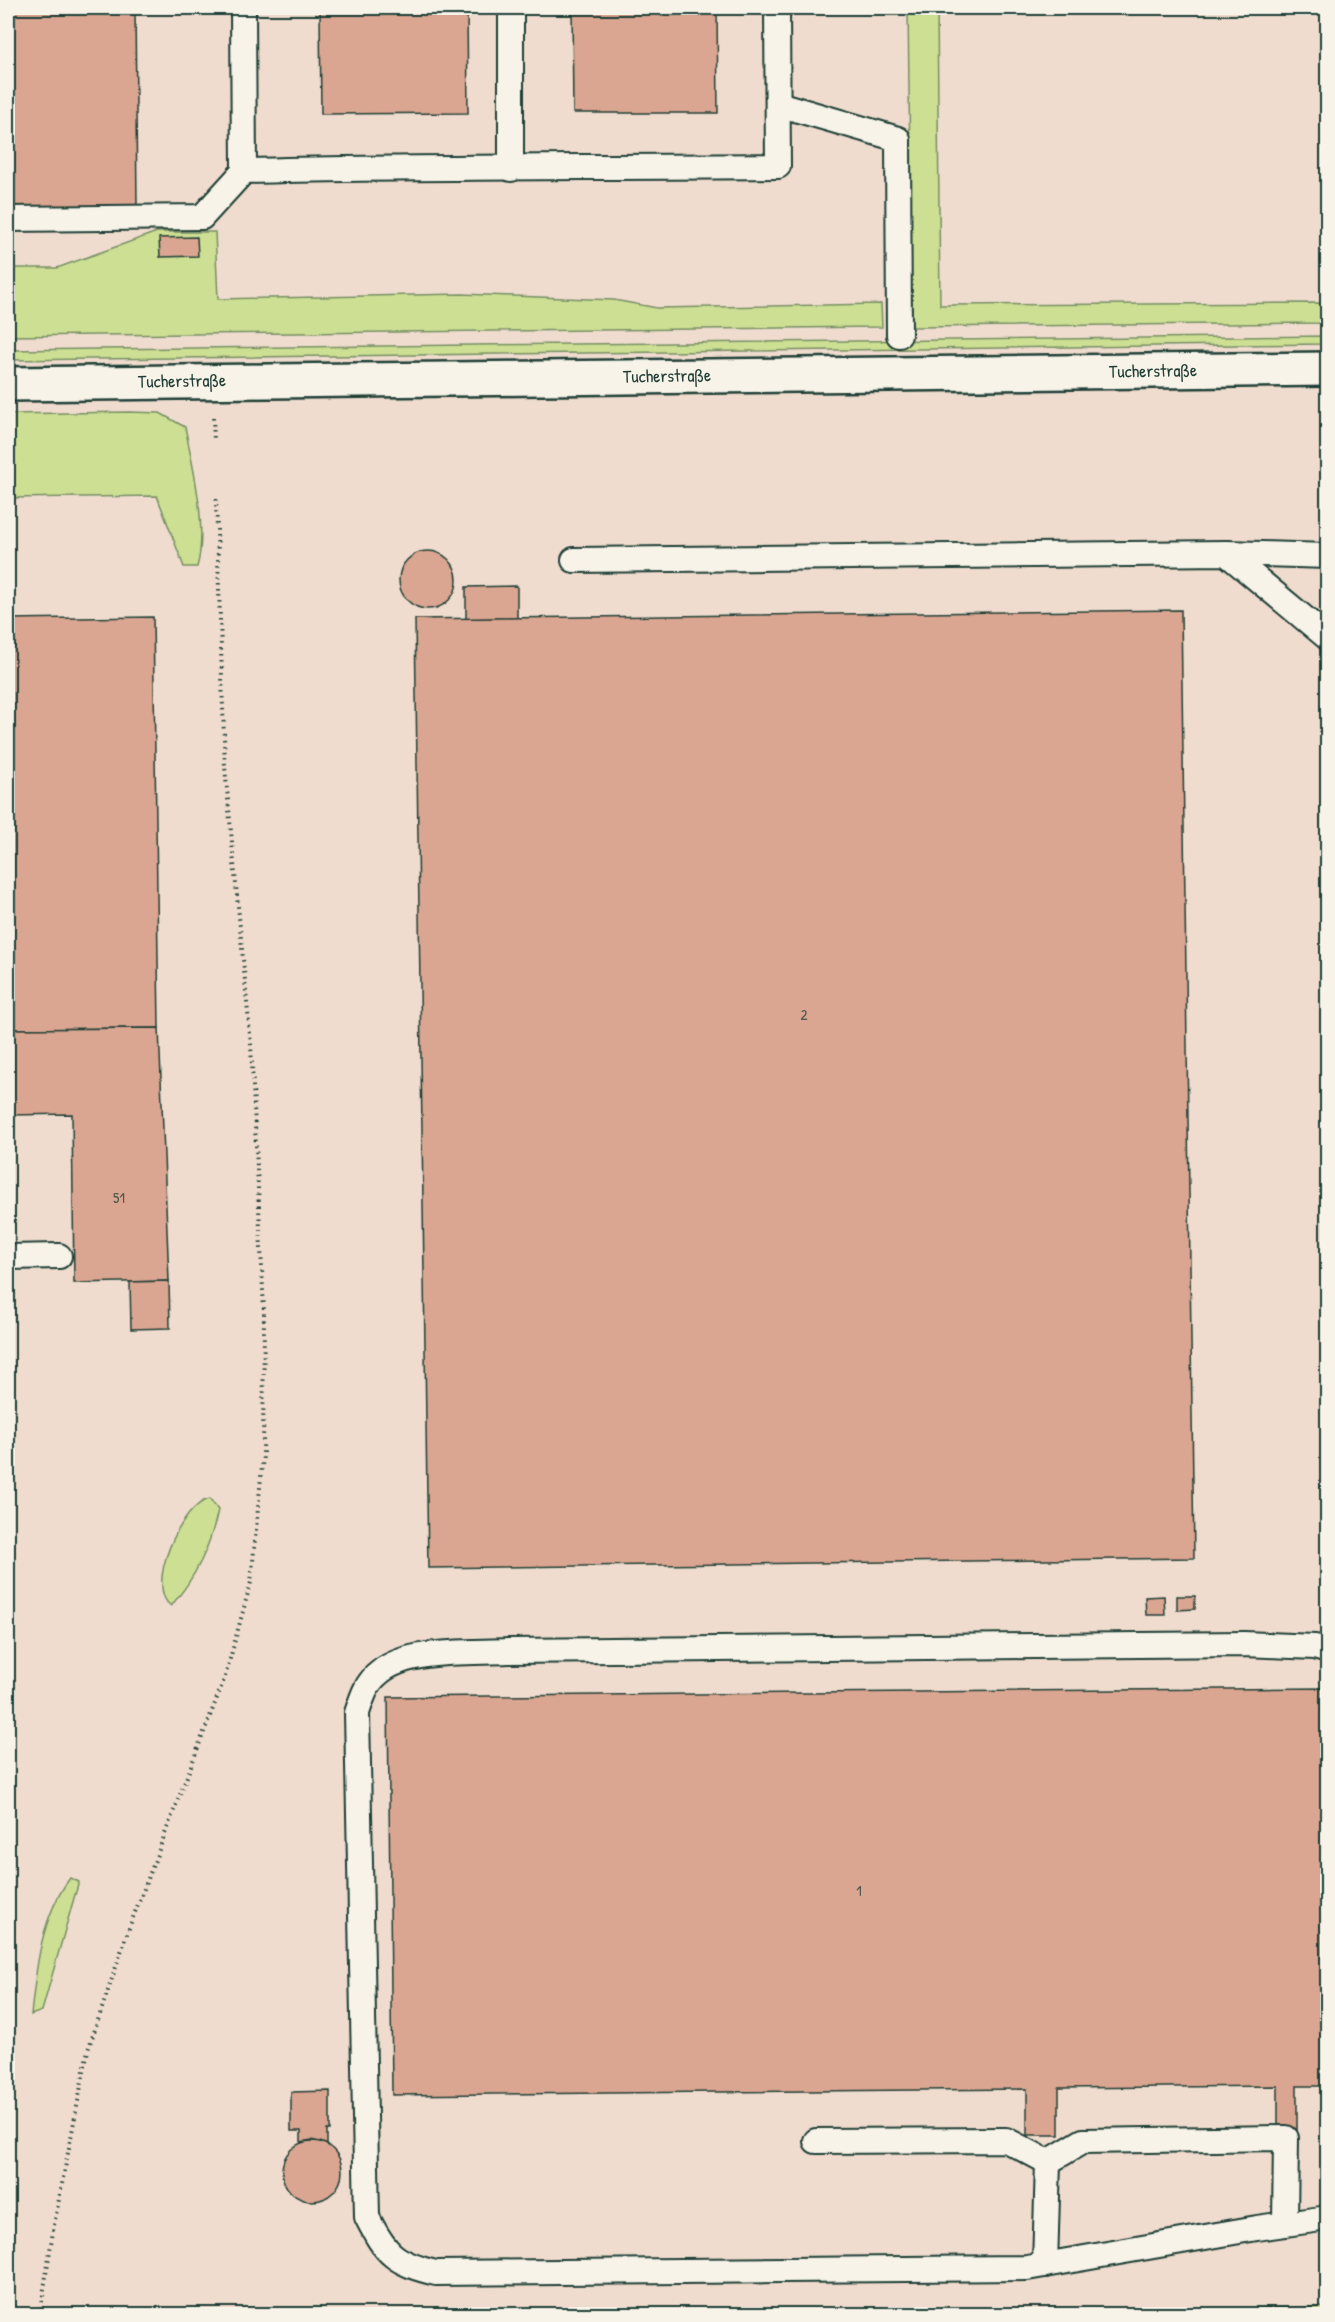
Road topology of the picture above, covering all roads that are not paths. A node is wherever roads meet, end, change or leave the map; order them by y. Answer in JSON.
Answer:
{"nodes":[{"id":1,"x":243,"y":8,"type":"edge"},
{"id":2,"x":511,"y":8,"type":"edge"},
{"id":3,"x":777,"y":8,"type":"edge"},
{"id":4,"x":778,"y":104,"type":"junction"},
{"id":5,"x":511,"y":169,"type":"junction"},
{"id":6,"x":243,"y":171,"type":"junction"},
{"id":7,"x":8,"y":219,"type":"edge"},
{"id":8,"x":899,"y":335,"type":"dead end"},
{"id":9,"x":1328,"y":369,"type":"edge"},
{"id":10,"x":8,"y":384,"type":"edge"},
{"id":11,"x":1226,"y":553,"type":"junction"},
{"id":12,"x":1328,"y":556,"type":"edge"},
{"id":13,"x":574,"y":560,"type":"dead end"},
{"id":14,"x":1328,"y":638,"type":"edge"},
{"id":15,"x":59,"y":1256,"type":"dead end"},
{"id":16,"x":8,"y":1257,"type":"edge"},
{"id":17,"x":1328,"y":1651,"type":"edge"},
{"id":18,"x":816,"y":2141,"type":"dead end"},
{"id":19,"x":1048,"y":2162,"type":"junction"},
{"id":20,"x":1328,"y":2218,"type":"edge"},
{"id":21,"x":1285,"y":2224,"type":"junction"},
{"id":22,"x":1045,"y":2265,"type":"junction"}],
"edges":[{"from":1,"to":6,"type":"lane"},
{"from":2,"to":5,"type":"lane"},
{"from":3,"to":4,"type":"lane"},
{"from":4,"to":5,"type":"lane"},
{"from":4,"to":8,"type":"lane"},
{"from":5,"to":6,"type":"lane"},
{"from":6,"to":7,"type":"lane"},
{"from":9,"to":10,"type":"main road","name":"Tucherstraße"},
{"from":11,"to":12,"type":"lane"},
{"from":11,"to":13,"type":"lane"},
{"from":11,"to":14,"type":"lane"},
{"from":15,"to":16,"type":"lane"},
{"from":17,"to":22,"type":"lane"},
{"from":18,"to":19,"type":"lane"},
{"from":19,"to":21,"type":"lane"},
{"from":19,"to":22,"type":"lane"},
{"from":20,"to":21,"type":"lane"},
{"from":21,"to":22,"type":"lane"}]}
